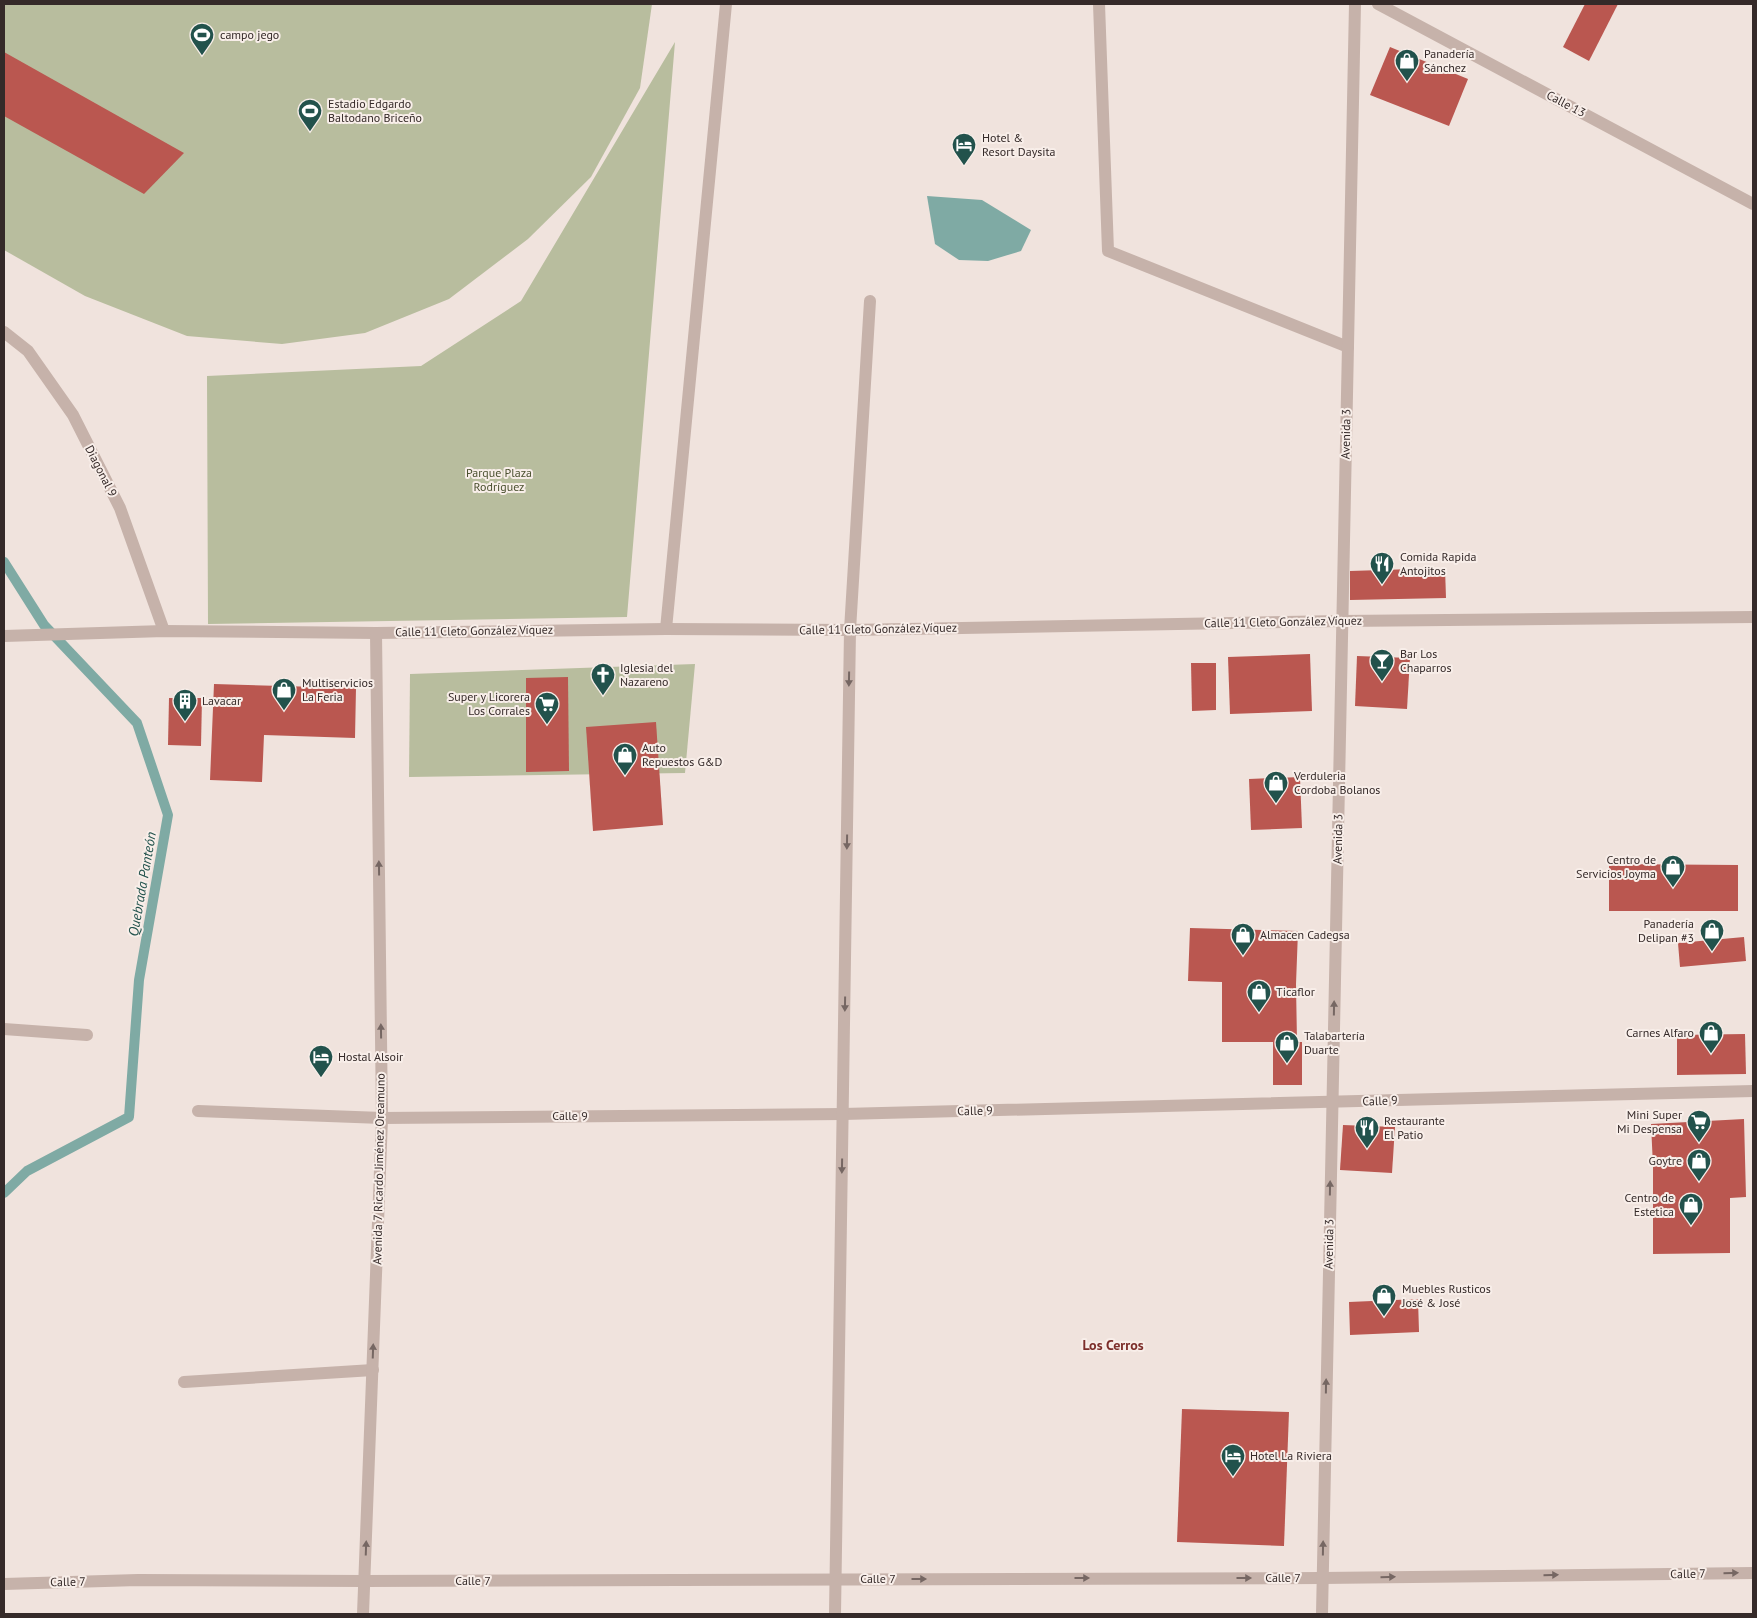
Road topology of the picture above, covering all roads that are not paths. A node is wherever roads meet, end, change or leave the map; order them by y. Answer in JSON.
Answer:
{"nodes":[{"id":1,"x":726,"y":4,"type":"edge"},
{"id":2,"x":1100,"y":4,"type":"edge"},
{"id":3,"x":1355,"y":4,"type":"edge"},
{"id":4,"x":1378,"y":4,"type":"edge"},
{"id":5,"x":1753,"y":204,"type":"edge"},
{"id":6,"x":870,"y":301,"type":"dead end"},
{"id":7,"x":4,"y":332,"type":"edge"},
{"id":8,"x":1348,"y":347,"type":"junction"},
{"id":9,"x":1753,"y":617,"type":"edge"},
{"id":10,"x":1342,"y":621,"type":"junction"},
{"id":11,"x":666,"y":629,"type":"junction"},
{"id":12,"x":850,"y":630,"type":"junction"},
{"id":13,"x":164,"y":631,"type":"junction"},
{"id":14,"x":376,"y":633,"type":"junction"},
{"id":15,"x":4,"y":636,"type":"edge"},
{"id":16,"x":4,"y":1029,"type":"edge"},
{"id":17,"x":87,"y":1035,"type":"dead end"},
{"id":18,"x":1753,"y":1091,"type":"edge"},
{"id":19,"x":1332,"y":1102,"type":"junction"},
{"id":20,"x":198,"y":1110,"type":"dead end"},
{"id":21,"x":843,"y":1114,"type":"junction"},
{"id":22,"x":382,"y":1118,"type":"junction"},
{"id":23,"x":373,"y":1370,"type":"junction"},
{"id":24,"x":184,"y":1382,"type":"dead end"},
{"id":25,"x":1753,"y":1573,"type":"edge"},
{"id":26,"x":1322,"y":1578,"type":"junction"},
{"id":27,"x":836,"y":1579,"type":"junction"},
{"id":28,"x":364,"y":1581,"type":"junction"},
{"id":29,"x":4,"y":1584,"type":"edge"},
{"id":30,"x":363,"y":1614,"type":"edge"},
{"id":31,"x":835,"y":1614,"type":"edge"},
{"id":32,"x":1322,"y":1614,"type":"edge"}],
"edges":[{"from":1,"to":11,"type":"street"},
{"from":2,"to":8,"type":"street"},
{"from":3,"to":8,"type":"street","name":"Avenida 3"},
{"from":4,"to":5,"type":"street","name":"Calle 13"},
{"from":6,"to":12,"type":"street"},
{"from":7,"to":13,"type":"street","name":"Diagonal 9"},
{"from":8,"to":10,"type":"street","name":"Avenida 3"},
{"from":9,"to":10,"type":"street","name":"Calle 11 Cleto González Víquez"},
{"from":10,"to":12,"type":"street","name":"Calle 11 Cleto González Víquez"},
{"from":19,"to":10,"type":"street","name":"Avenida 3","one_way":true},
{"from":11,"to":12,"type":"street","name":"Calle 11 Cleto González Víquez"},
{"from":11,"to":14,"type":"street","name":"Calle 11 Cleto González Víquez"},
{"from":12,"to":21,"type":"street","one_way":true},
{"from":13,"to":14,"type":"street","name":"Calle 11 Cleto González Víquez"},
{"from":13,"to":15,"type":"street","name":"Calle 11 Cleto González Víquez"},
{"from":22,"to":14,"type":"street","name":"Avenida 7 Ricardo Jiménez Oreamuno","one_way":true},
{"from":16,"to":17,"type":"street"},
{"from":18,"to":19,"type":"street","name":"Calle 9"},
{"from":19,"to":21,"type":"street","name":"Calle 9"},
{"from":26,"to":19,"type":"street","name":"Avenida 3","one_way":true},
{"from":20,"to":22,"type":"street","name":"Calle 9"},
{"from":21,"to":22,"type":"street","name":"Calle 9"},
{"from":21,"to":27,"type":"street","one_way":true},
{"from":23,"to":22,"type":"street","name":"Avenida 7 Ricardo Jiménez Oreamuno","one_way":true},
{"from":23,"to":24,"type":"street"},
{"from":28,"to":23,"type":"street","name":"Avenida 7 Ricardo Jiménez Oreamuno","one_way":true},
{"from":26,"to":25,"type":"street","name":"Calle 7","one_way":true},
{"from":27,"to":26,"type":"street","name":"Calle 7","one_way":true},
{"from":26,"to":32,"type":"street","name":"Avenida 3"},
{"from":27,"to":28,"type":"street","name":"Calle 7"},
{"from":27,"to":31,"type":"street"},
{"from":28,"to":29,"type":"street","name":"Calle 7"},
{"from":28,"to":30,"type":"street","name":"Avenida 7 Ricardo Jiménez Oreamuno"}]}
